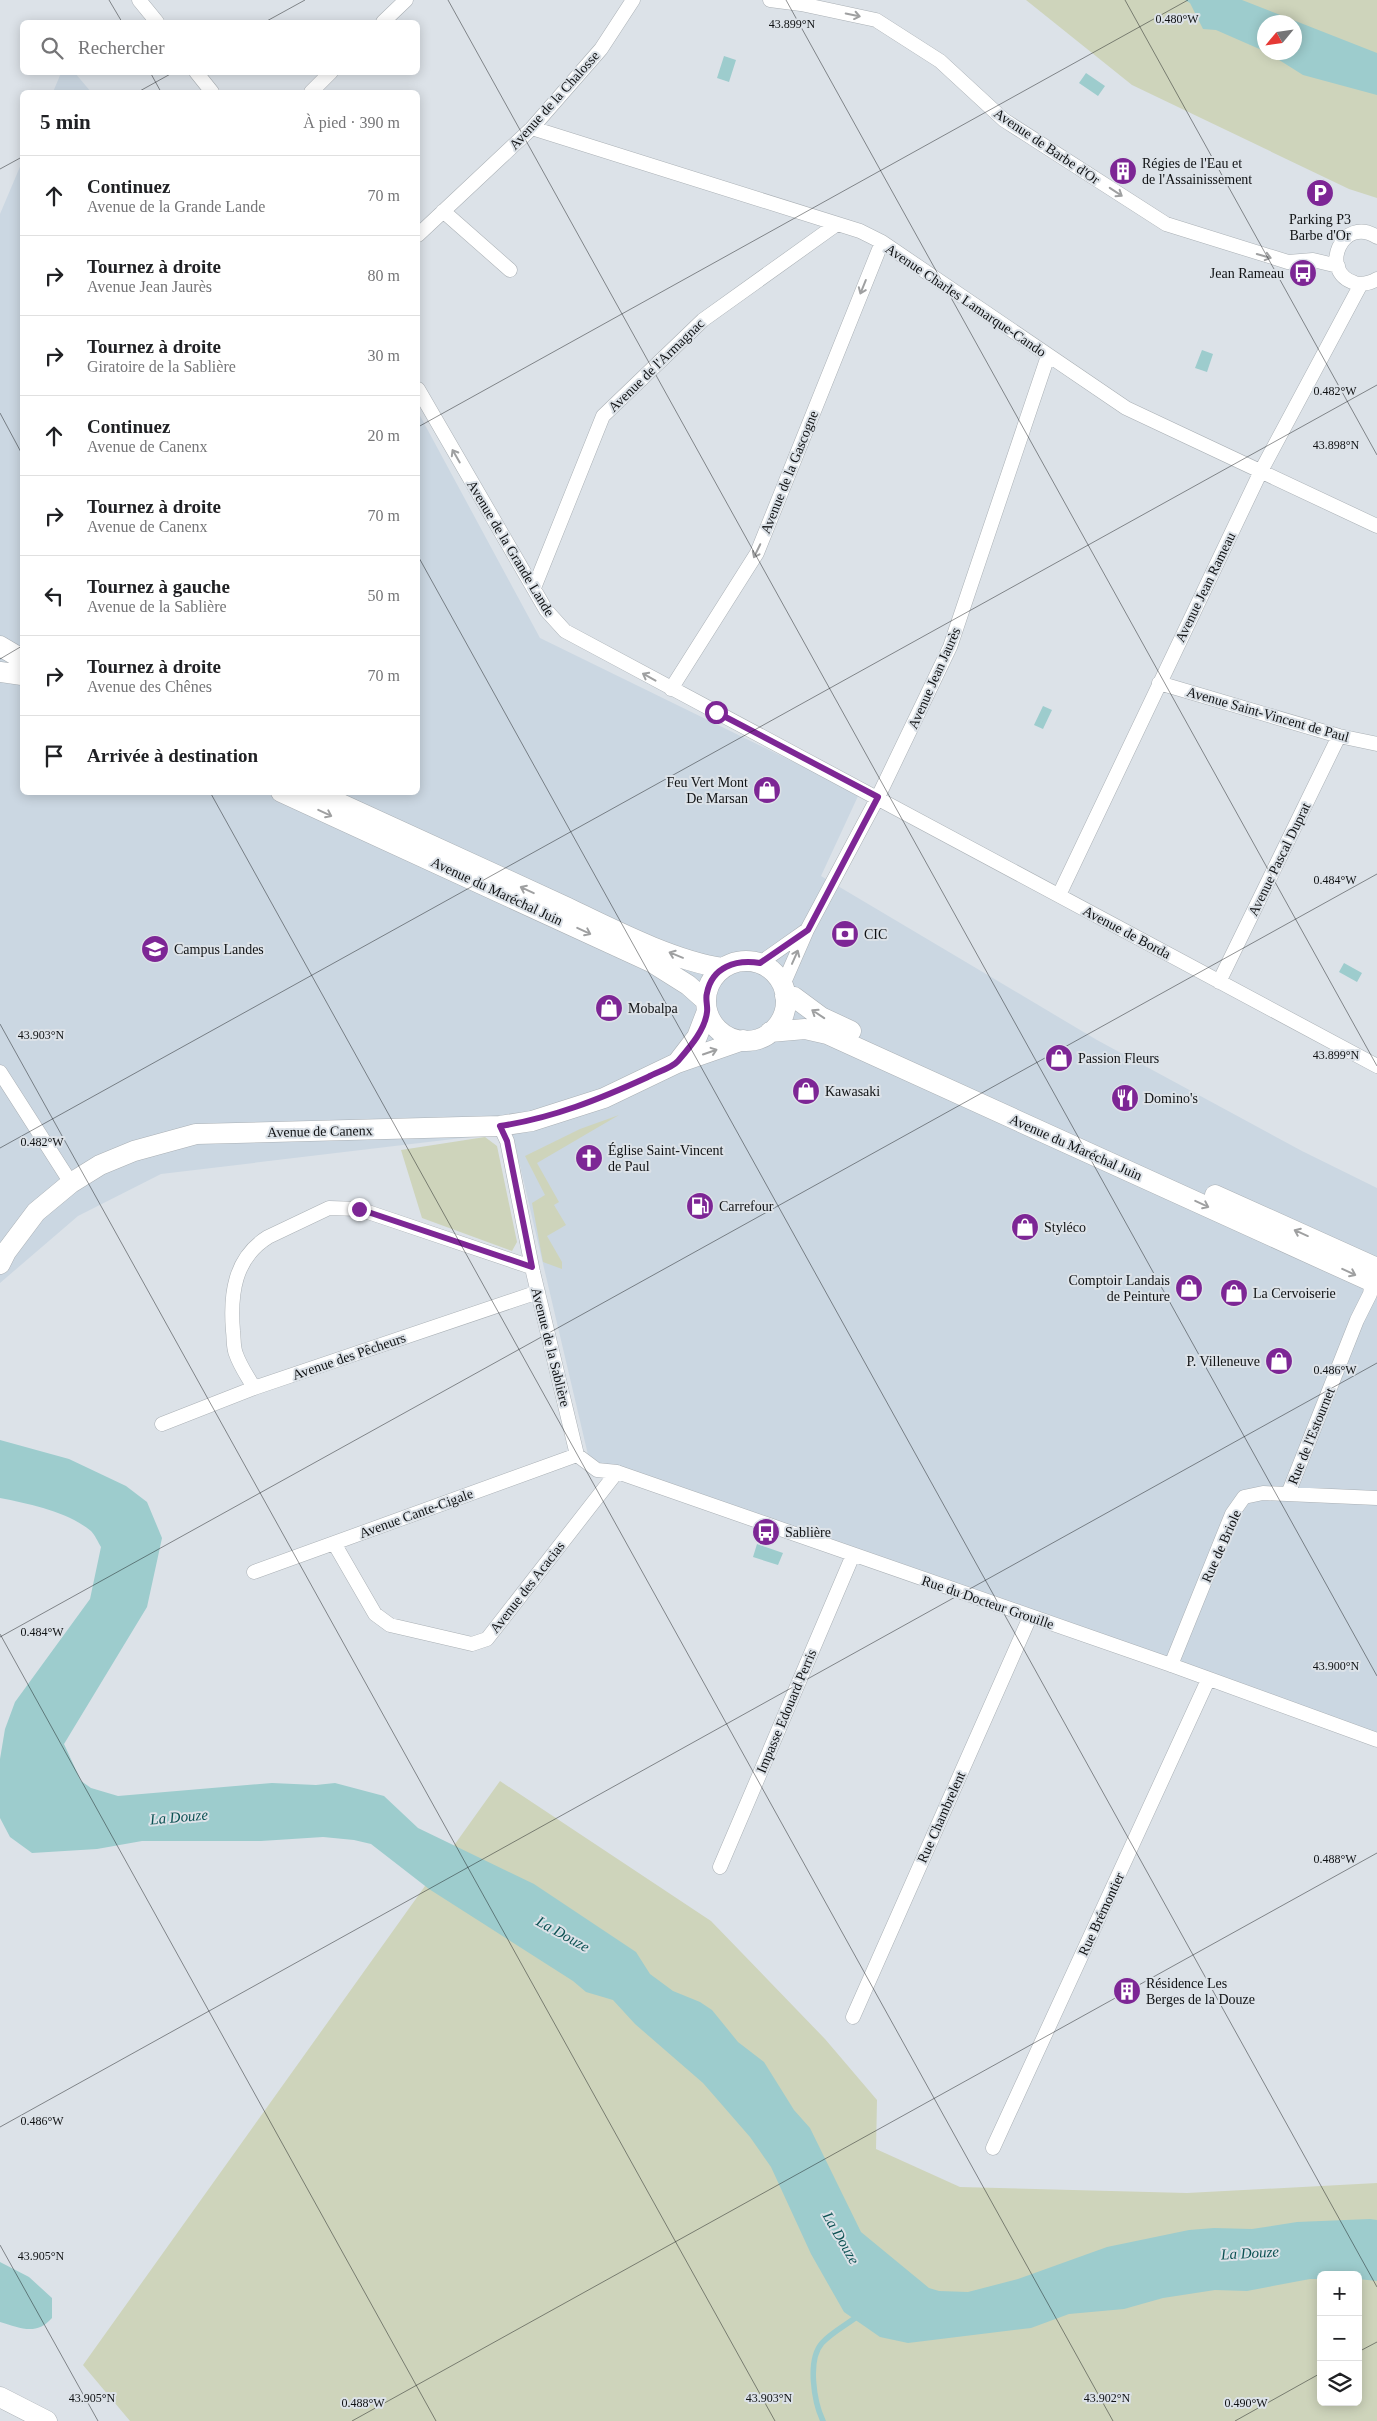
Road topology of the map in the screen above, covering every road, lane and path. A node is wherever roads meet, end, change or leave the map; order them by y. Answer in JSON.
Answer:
{"nodes":[{"id":1,"x":406,"y":0,"type":"edge"},
{"id":2,"x":633,"y":0,"type":"edge"},
{"id":3,"x":770,"y":0,"type":"edge"},
{"id":4,"x":143,"y":2,"type":"edge"},
{"id":5,"x":156,"y":20,"type":"edge"},
{"id":6,"x":385,"y":20,"type":"edge"},
{"id":7,"x":198,"y":75,"type":"edge"},
{"id":8,"x":329,"y":75,"type":"edge"},
{"id":9,"x":210,"y":90,"type":"edge"},
{"id":10,"x":313,"y":90,"type":"edge"},
{"id":11,"x":532,"y":128,"type":"junction"},
{"id":12,"x":443,"y":211,"type":"junction"},
{"id":13,"x":837,"y":224,"type":"junction"},
{"id":14,"x":420,"y":232,"type":"edge"},
{"id":15,"x":1377,"y":238,"type":"edge"},
{"id":16,"x":882,"y":242,"type":"junction"},
{"id":17,"x":1338,"y":266,"type":"junction"},
{"id":18,"x":510,"y":270,"type":"dead end"},
{"id":19,"x":1372,"y":282,"type":"edge"},
{"id":20,"x":1048,"y":356,"type":"junction"},
{"id":21,"x":420,"y":392,"type":"edge"},
{"id":22,"x":1261,"y":471,"type":"junction"},
{"id":23,"x":1377,"y":526,"type":"edge"},
{"id":24,"x":534,"y":588,"type":"junction"},
{"id":25,"x":0,"y":646,"type":"edge"},
{"id":26,"x":20,"y":658,"type":"edge"},
{"id":27,"x":0,"y":672,"type":"edge"},
{"id":28,"x":20,"y":675,"type":"edge"},
{"id":29,"x":1159,"y":683,"type":"junction"},
{"id":30,"x":671,"y":689,"type":"junction"},
{"id":31,"x":1339,"y":736,"type":"junction"},
{"id":32,"x":1377,"y":744,"type":"edge"},
{"id":33,"x":288,"y":795,"type":"edge"},
{"id":34,"x":322,"y":795,"type":"edge"},
{"id":35,"x":878,"y":797,"type":"junction"},
{"id":36,"x":1059,"y":896,"type":"junction"},
{"id":37,"x":808,"y":930,"type":"junction"},
{"id":38,"x":760,"y":963,"type":"junction"},
{"id":39,"x":723,"y":968,"type":"junction"},
{"id":40,"x":1219,"y":982,"type":"junction"},
{"id":41,"x":784,"y":991,"type":"junction"},
{"id":42,"x":707,"y":1006,"type":"junction"},
{"id":43,"x":770,"y":1032,"type":"junction"},
{"id":44,"x":743,"y":1040,"type":"junction"},
{"id":45,"x":676,"y":1063,"type":"junction"},
{"id":46,"x":1377,"y":1066,"type":"edge"},
{"id":47,"x":0,"y":1072,"type":"edge"},
{"id":48,"x":500,"y":1126,"type":"junction"},
{"id":49,"x":71,"y":1183,"type":"junction"},
{"id":50,"x":0,"y":1264,"type":"edge"},
{"id":51,"x":532,"y":1267,"type":"junction"},
{"id":52,"x":1375,"y":1275,"type":"edge"},
{"id":53,"x":538,"y":1292,"type":"junction"},
{"id":54,"x":254,"y":1388,"type":"junction"},
{"id":55,"x":162,"y":1424,"type":"dead end"},
{"id":56,"x":577,"y":1455,"type":"junction"},
{"id":57,"x":617,"y":1472,"type":"junction"},
{"id":58,"x":1288,"y":1494,"type":"junction"},
{"id":59,"x":1377,"y":1498,"type":"edge"},
{"id":60,"x":334,"y":1543,"type":"junction"},
{"id":61,"x":853,"y":1555,"type":"junction"},
{"id":62,"x":254,"y":1572,"type":"dead end"},
{"id":63,"x":1030,"y":1617,"type":"junction"},
{"id":64,"x":1171,"y":1665,"type":"junction"},
{"id":65,"x":1208,"y":1680,"type":"junction"},
{"id":66,"x":1377,"y":1740,"type":"edge"},
{"id":67,"x":720,"y":1867,"type":"dead end"},
{"id":68,"x":852,"y":2017,"type":"dead end"},
{"id":69,"x":993,"y":2148,"type":"dead end"},
{"id":70,"x":0,"y":2397,"type":"edge"},
{"id":71,"x":47,"y":2421,"type":"edge"}],
"edges":[{"from":1,"to":6,"type":"street"},
{"from":2,"to":11,"type":"street","name":"Avenue de la Chalosse"},
{"from":3,"to":17,"type":"street","name":"Avenue de Barbe d'Or","one_way":true},
{"from":4,"to":5,"type":"street"},
{"from":7,"to":9,"type":"street"},
{"from":8,"to":10,"type":"street"},
{"from":11,"to":12,"type":"street","name":"Avenue de la Chalosse"},
{"from":11,"to":13,"type":"street","name":"Avenue Charles Lamarque-Cando"},
{"from":12,"to":14,"type":"street","name":"Avenue de la Chalosse"},
{"from":12,"to":18,"type":"street"},
{"from":13,"to":16,"type":"street","name":"Avenue Charles Lamarque-Cando"},
{"from":13,"to":24,"type":"street","name":"Avenue de l'Armagnac"},
{"from":15,"to":17,"type":"street"},
{"from":16,"to":20,"type":"street","name":"Avenue Charles Lamarque-Cando"},
{"from":16,"to":30,"type":"street","name":"Avenue de la Gascogne","one_way":true},
{"from":17,"to":19,"type":"street"},
{"from":19,"to":22,"type":"street","name":"Avenue Jean Rameau"},
{"from":20,"to":22,"type":"street","name":"Avenue Charles Lamarque-Cando"},
{"from":20,"to":35,"type":"street","name":"Avenue Jean Jaurès"},
{"from":24,"to":21,"type":"street","name":"Avenue de la Grande Lande","one_way":true},
{"from":22,"to":23,"type":"street","name":"Avenue Charles Lamarque-Cando"},
{"from":22,"to":29,"type":"street","name":"Avenue Jean Rameau"},
{"from":30,"to":24,"type":"street","name":"Avenue de la Grande Lande","one_way":true},
{"from":25,"to":26,"type":"main road"},
{"from":27,"to":28,"type":"main road"},
{"from":29,"to":31,"type":"street","name":"Avenue Saint-Vincent de Paul"},
{"from":29,"to":36,"type":"street","name":"Avenue Jean Rameau"},
{"from":30,"to":35,"type":"street","name":"Avenue de la Grande Lande"},
{"from":31,"to":32,"type":"street","name":"Avenue Saint-Vincent de Paul"},
{"from":31,"to":40,"type":"street","name":"Avenue Pascal Duprat"},
{"from":33,"to":42,"type":"main road","name":"Avenue du Maréchal Juin","one_way":true},
{"from":39,"to":34,"type":"main road","name":"Avenue du Maréchal Juin","one_way":true},
{"from":35,"to":36,"type":"street","name":"Avenue de Borda"},
{"from":35,"to":37,"type":"street","name":"Avenue Jean Jaurès"},
{"from":36,"to":40,"type":"street","name":"Avenue de Borda"},
{"from":37,"to":38,"type":"street","name":"Avenue Jean Jaurès"},
{"from":41,"to":37,"type":"street","name":"Avenue Jean Jaurès","one_way":true},
{"from":38,"to":39,"type":"main road"},
{"from":38,"to":41,"type":"main road"},
{"from":39,"to":42,"type":"main road"},
{"from":40,"to":46,"type":"street","name":"Avenue de Borda"},
{"from":41,"to":43,"type":"main road"},
{"from":52,"to":41,"type":"main road","name":"Avenue du Maréchal Juin","one_way":true},
{"from":42,"to":44,"type":"main road"},
{"from":42,"to":45,"type":"main road","name":"Avenue de Canenx"},
{"from":43,"to":44,"type":"main road"},
{"from":43,"to":52,"type":"main road","name":"Avenue du Maréchal Juin","one_way":true},
{"from":45,"to":44,"type":"main road","name":"Avenue de Canenx","one_way":true},
{"from":45,"to":48,"type":"main road","name":"Avenue de Canenx"},
{"from":47,"to":49,"type":"street"},
{"from":48,"to":49,"type":"main road","name":"Avenue de Canenx"},
{"from":48,"to":51,"type":"street","name":"Avenue de la Sablière"},
{"from":49,"to":50,"type":"main road","name":"Avenue de Canenx"},
{"from":51,"to":53,"type":"street","name":"Avenue de la Sablière"},
{"from":51,"to":54,"type":"street"},
{"from":52,"to":58,"type":"street","name":"Rue de l'Estournet"},
{"from":53,"to":54,"type":"street","name":"Avenue des Pêcheurs"},
{"from":53,"to":56,"type":"street","name":"Avenue de la Sablière"},
{"from":54,"to":55,"type":"street","name":"Avenue des Pêcheurs"},
{"from":56,"to":57,"type":"street","name":"Rue du Docteur Grouille"},
{"from":56,"to":60,"type":"street","name":"Avenue Cante-Cigale"},
{"from":57,"to":60,"type":"street","name":"Avenue des Acacias"},
{"from":57,"to":61,"type":"street","name":"Rue du Docteur Grouille"},
{"from":58,"to":59,"type":"street","name":"Rue de Briole"},
{"from":58,"to":64,"type":"street","name":"Rue de Briole"},
{"from":60,"to":62,"type":"street","name":"Avenue Cante-Cigale"},
{"from":61,"to":63,"type":"street","name":"Rue du Docteur Grouille"},
{"from":61,"to":67,"type":"street","name":"Impasse Edouard Perris"},
{"from":63,"to":64,"type":"street","name":"Rue du Docteur Grouille"},
{"from":63,"to":68,"type":"street","name":"Rue Chambrelent"},
{"from":64,"to":65,"type":"street","name":"Rue du Docteur Grouille"},
{"from":65,"to":66,"type":"street","name":"Rue du Docteur Grouille"},
{"from":65,"to":69,"type":"street","name":"Rue Brémontier"},
{"from":70,"to":71,"type":"main road"}]}
